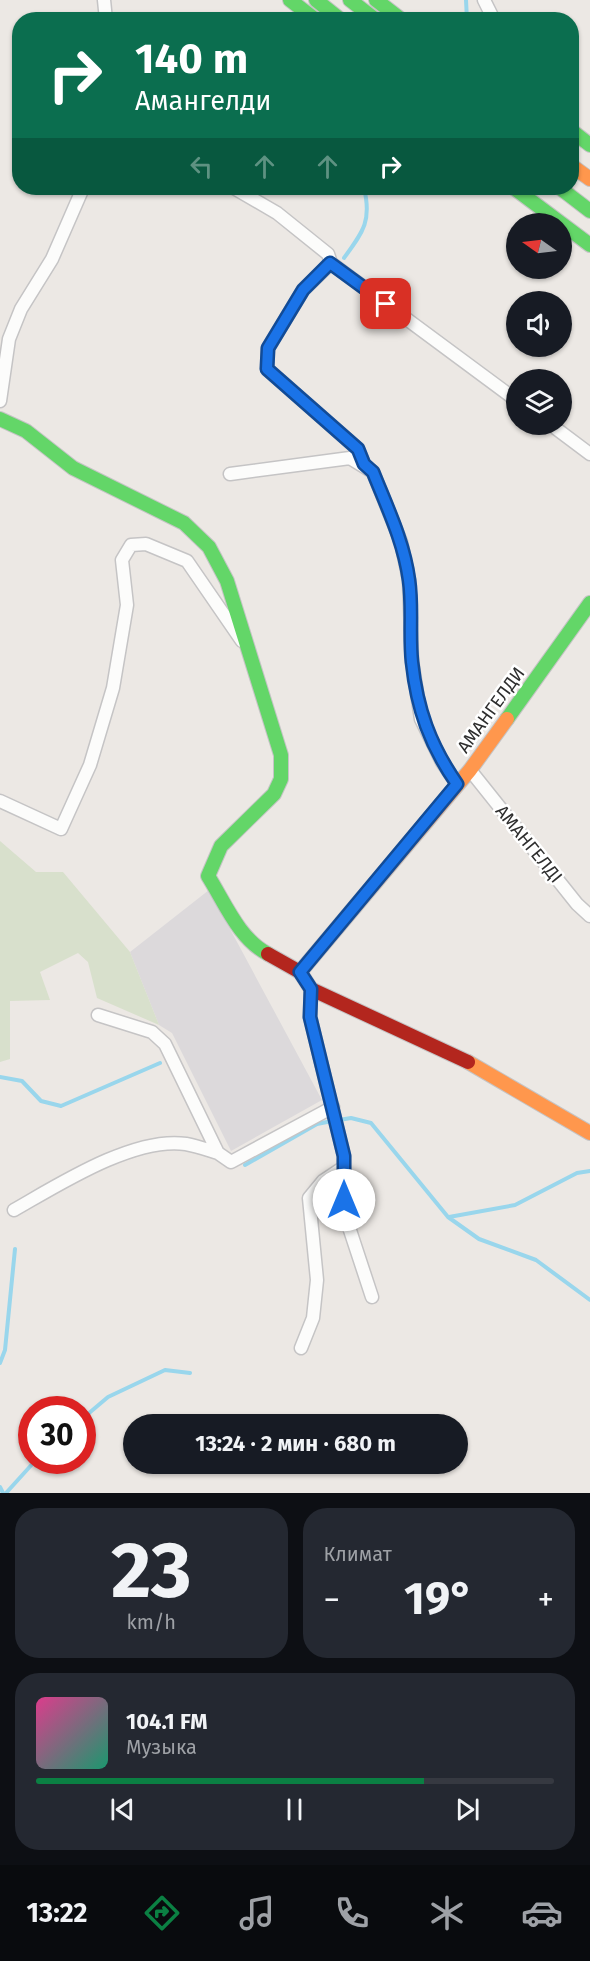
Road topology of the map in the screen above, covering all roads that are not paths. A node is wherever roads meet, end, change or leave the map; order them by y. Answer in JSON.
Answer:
{"nodes":[{"id":1,"x":290,"y":0,"type":"edge"},
{"id":2,"x":316,"y":0,"type":"edge"},
{"id":3,"x":350,"y":0,"type":"edge"},
{"id":4,"x":376,"y":0,"type":"edge"},
{"id":5,"x":306,"y":12,"type":"edge"},
{"id":6,"x":331,"y":12,"type":"edge"},
{"id":7,"x":366,"y":12,"type":"edge"},
{"id":8,"x":392,"y":12,"type":"edge"},
{"id":9,"x":80,"y":195,"type":"edge"},
{"id":10,"x":246,"y":195,"type":"edge"},
{"id":11,"x":523,"y":195,"type":"edge"},
{"id":12,"x":569,"y":195,"type":"edge"},
{"id":13,"x":590,"y":211,"type":"edge"},
{"id":14,"x":590,"y":245,"type":"edge"},
{"id":15,"x":330,"y":263,"type":"junction"},
{"id":16,"x":506,"y":393,"type":"edge"},
{"id":17,"x":0,"y":401,"type":"edge"},
{"id":18,"x":0,"y":419,"type":"edge"},
{"id":19,"x":565,"y":435,"type":"edge"},
{"id":20,"x":590,"y":454,"type":"edge"},
{"id":21,"x":364,"y":464,"type":"junction"},
{"id":22,"x":230,"y":474,"type":"dead end"},
{"id":23,"x":590,"y":603,"type":"edge"},
{"id":24,"x":248,"y":650,"type":"junction"},
{"id":25,"x":470,"y":770,"type":"junction"},
{"id":26,"x":457,"y":784,"type":"junction"},
{"id":27,"x":0,"y":801,"type":"edge"},
{"id":28,"x":590,"y":916,"type":"edge"},
{"id":29,"x":300,"y":972,"type":"junction"},
{"id":30,"x":311,"y":989,"type":"junction"},
{"id":31,"x":98,"y":1015,"type":"dead end"},
{"id":32,"x":333,"y":1107,"type":"junction"},
{"id":33,"x":590,"y":1133,"type":"edge"},
{"id":34,"x":218,"y":1153,"type":"junction"},
{"id":35,"x":344,"y":1167,"type":"junction"},
{"id":36,"x":14,"y":1210,"type":"dead end"},
{"id":37,"x":372,"y":1297,"type":"dead end"},
{"id":38,"x":301,"y":1348,"type":"dead end"}],
"edges":[{"from":1,"to":5,"type":"main road"},
{"from":2,"to":6,"type":"main road"},
{"from":3,"to":7,"type":"main road"},
{"from":4,"to":8,"type":"main road"},
{"from":9,"to":17,"type":"street"},
{"from":10,"to":15,"type":"street"},
{"from":11,"to":14,"type":"main road"},
{"from":12,"to":13,"type":"main road"},
{"from":15,"to":16,"type":"street"},
{"from":15,"to":21,"type":"street"},
{"from":18,"to":24,"type":"main road"},
{"from":19,"to":20,"type":"street"},
{"from":21,"to":22,"type":"street"},
{"from":21,"to":26,"type":"street"},
{"from":23,"to":25,"type":"main road","name":"АМАНГЕЛДИ"},
{"from":24,"to":27,"type":"street"},
{"from":24,"to":29,"type":"main road"},
{"from":25,"to":26,"type":"main road","name":"АМАНГЕЛДИ"},
{"from":25,"to":28,"type":"street","name":"АМАНГЕЛДІ"},
{"from":26,"to":29,"type":"main road","name":"АМАНГЕЛДИ"},
{"from":29,"to":30,"type":"main road"},
{"from":30,"to":32,"type":"street"},
{"from":30,"to":33,"type":"main road"},
{"from":31,"to":34,"type":"street"},
{"from":32,"to":34,"type":"street"},
{"from":32,"to":35,"type":"street"},
{"from":34,"to":36,"type":"street"},
{"from":35,"to":37,"type":"street"},
{"from":35,"to":38,"type":"street"}]}
